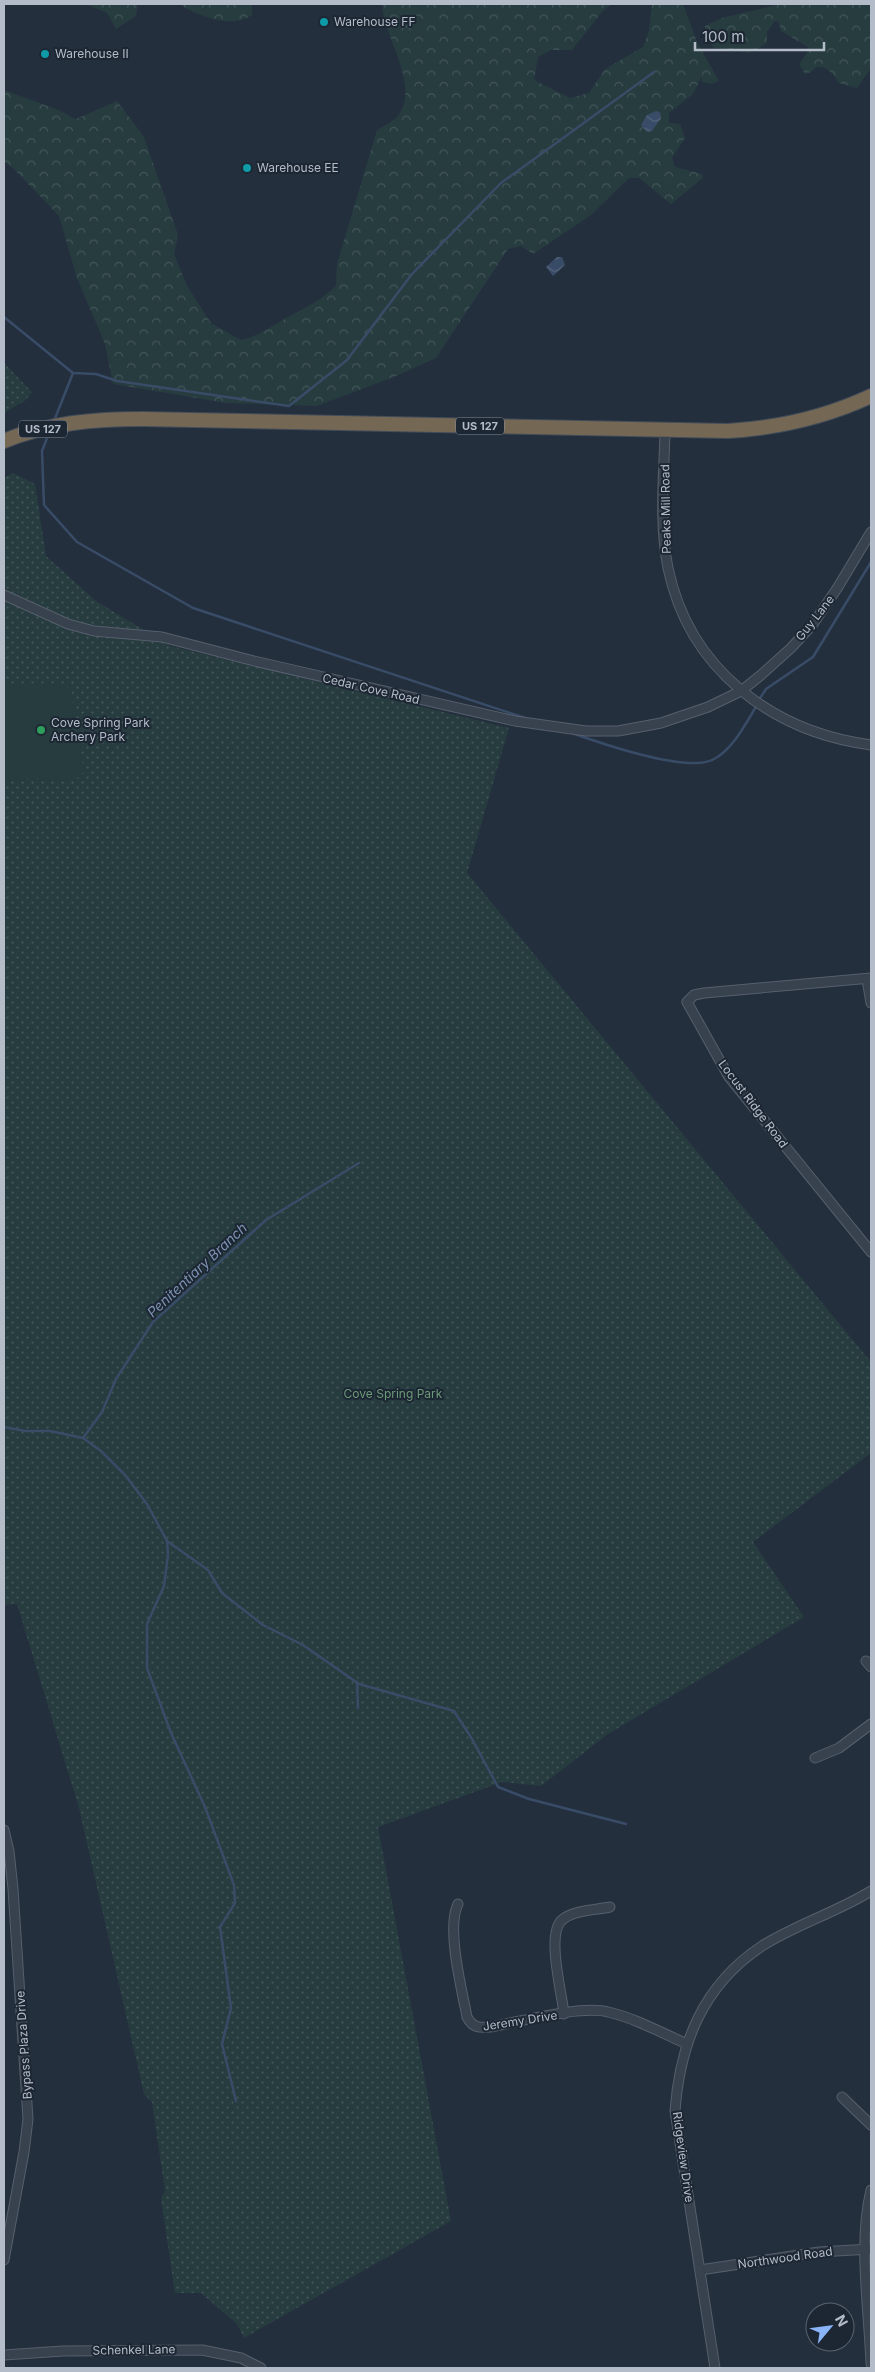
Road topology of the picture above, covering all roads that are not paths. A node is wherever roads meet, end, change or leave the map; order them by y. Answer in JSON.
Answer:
{"nodes":[{"id":1,"x":871,"y":396,"type":"edge"},
{"id":2,"x":665,"y":431,"type":"junction"},
{"id":3,"x":4,"y":441,"type":"edge"},
{"id":4,"x":871,"y":532,"type":"edge"},
{"id":5,"x":4,"y":595,"type":"edge"},
{"id":6,"x":741,"y":691,"type":"junction"},
{"id":7,"x":871,"y":745,"type":"edge"},
{"id":8,"x":869,"y":978,"type":"edge"},
{"id":9,"x":871,"y":1003,"type":"edge"},
{"id":10,"x":871,"y":1252,"type":"edge"},
{"id":11,"x":871,"y":1724,"type":"edge"},
{"id":12,"x":815,"y":1758,"type":"dead end"},
{"id":13,"x":4,"y":1830,"type":"edge"},
{"id":14,"x":871,"y":1891,"type":"edge"},
{"id":15,"x":458,"y":1904,"type":"dead end"},
{"id":16,"x":610,"y":1907,"type":"dead end"},
{"id":17,"x":564,"y":2014,"type":"junction"},
{"id":18,"x":687,"y":2044,"type":"junction"},
{"id":19,"x":842,"y":2097,"type":"dead end"},
{"id":20,"x":871,"y":2125,"type":"edge"},
{"id":21,"x":871,"y":2190,"type":"edge"},
{"id":22,"x":868,"y":2249,"type":"edge"},
{"id":23,"x":4,"y":2260,"type":"edge"},
{"id":24,"x":700,"y":2270,"type":"junction"},
{"id":25,"x":4,"y":2355,"type":"edge"},
{"id":26,"x":871,"y":2364,"type":"edge"},
{"id":27,"x":261,"y":2368,"type":"edge"},
{"id":28,"x":715,"y":2368,"type":"edge"}],
"edges":[{"from":1,"to":2,"type":"highway","number":"US 127"},
{"from":2,"to":3,"type":"highway","number":"US 127"},
{"from":2,"to":6,"type":"street","name":"Peaks Mill Road"},
{"from":4,"to":6,"type":"street","name":"Guy Lane"},
{"from":5,"to":6,"type":"street","name":"Cedar Cove Road"},
{"from":6,"to":7,"type":"street","name":"Peaks Mill Road"},
{"from":8,"to":9,"type":"street"},
{"from":8,"to":10,"type":"street","name":"Locust Ridge Road"},
{"from":11,"to":12,"type":"street"},
{"from":13,"to":23,"type":"street","name":"Bypass Plaza Drive"},
{"from":14,"to":18,"type":"street","name":"Ridgeview Drive"},
{"from":15,"to":17,"type":"street","name":"Jeremy Drive"},
{"from":16,"to":17,"type":"street"},
{"from":17,"to":18,"type":"street","name":"Jeremy Drive"},
{"from":18,"to":24,"type":"street","name":"Ridgeview Drive"},
{"from":19,"to":20,"type":"street"},
{"from":21,"to":22,"type":"street"},
{"from":22,"to":24,"type":"street","name":"Northwood Road"},
{"from":22,"to":26,"type":"street"},
{"from":24,"to":28,"type":"street","name":"Ridgeview Drive"},
{"from":25,"to":27,"type":"street","name":"Schenkel Lane"}]}
